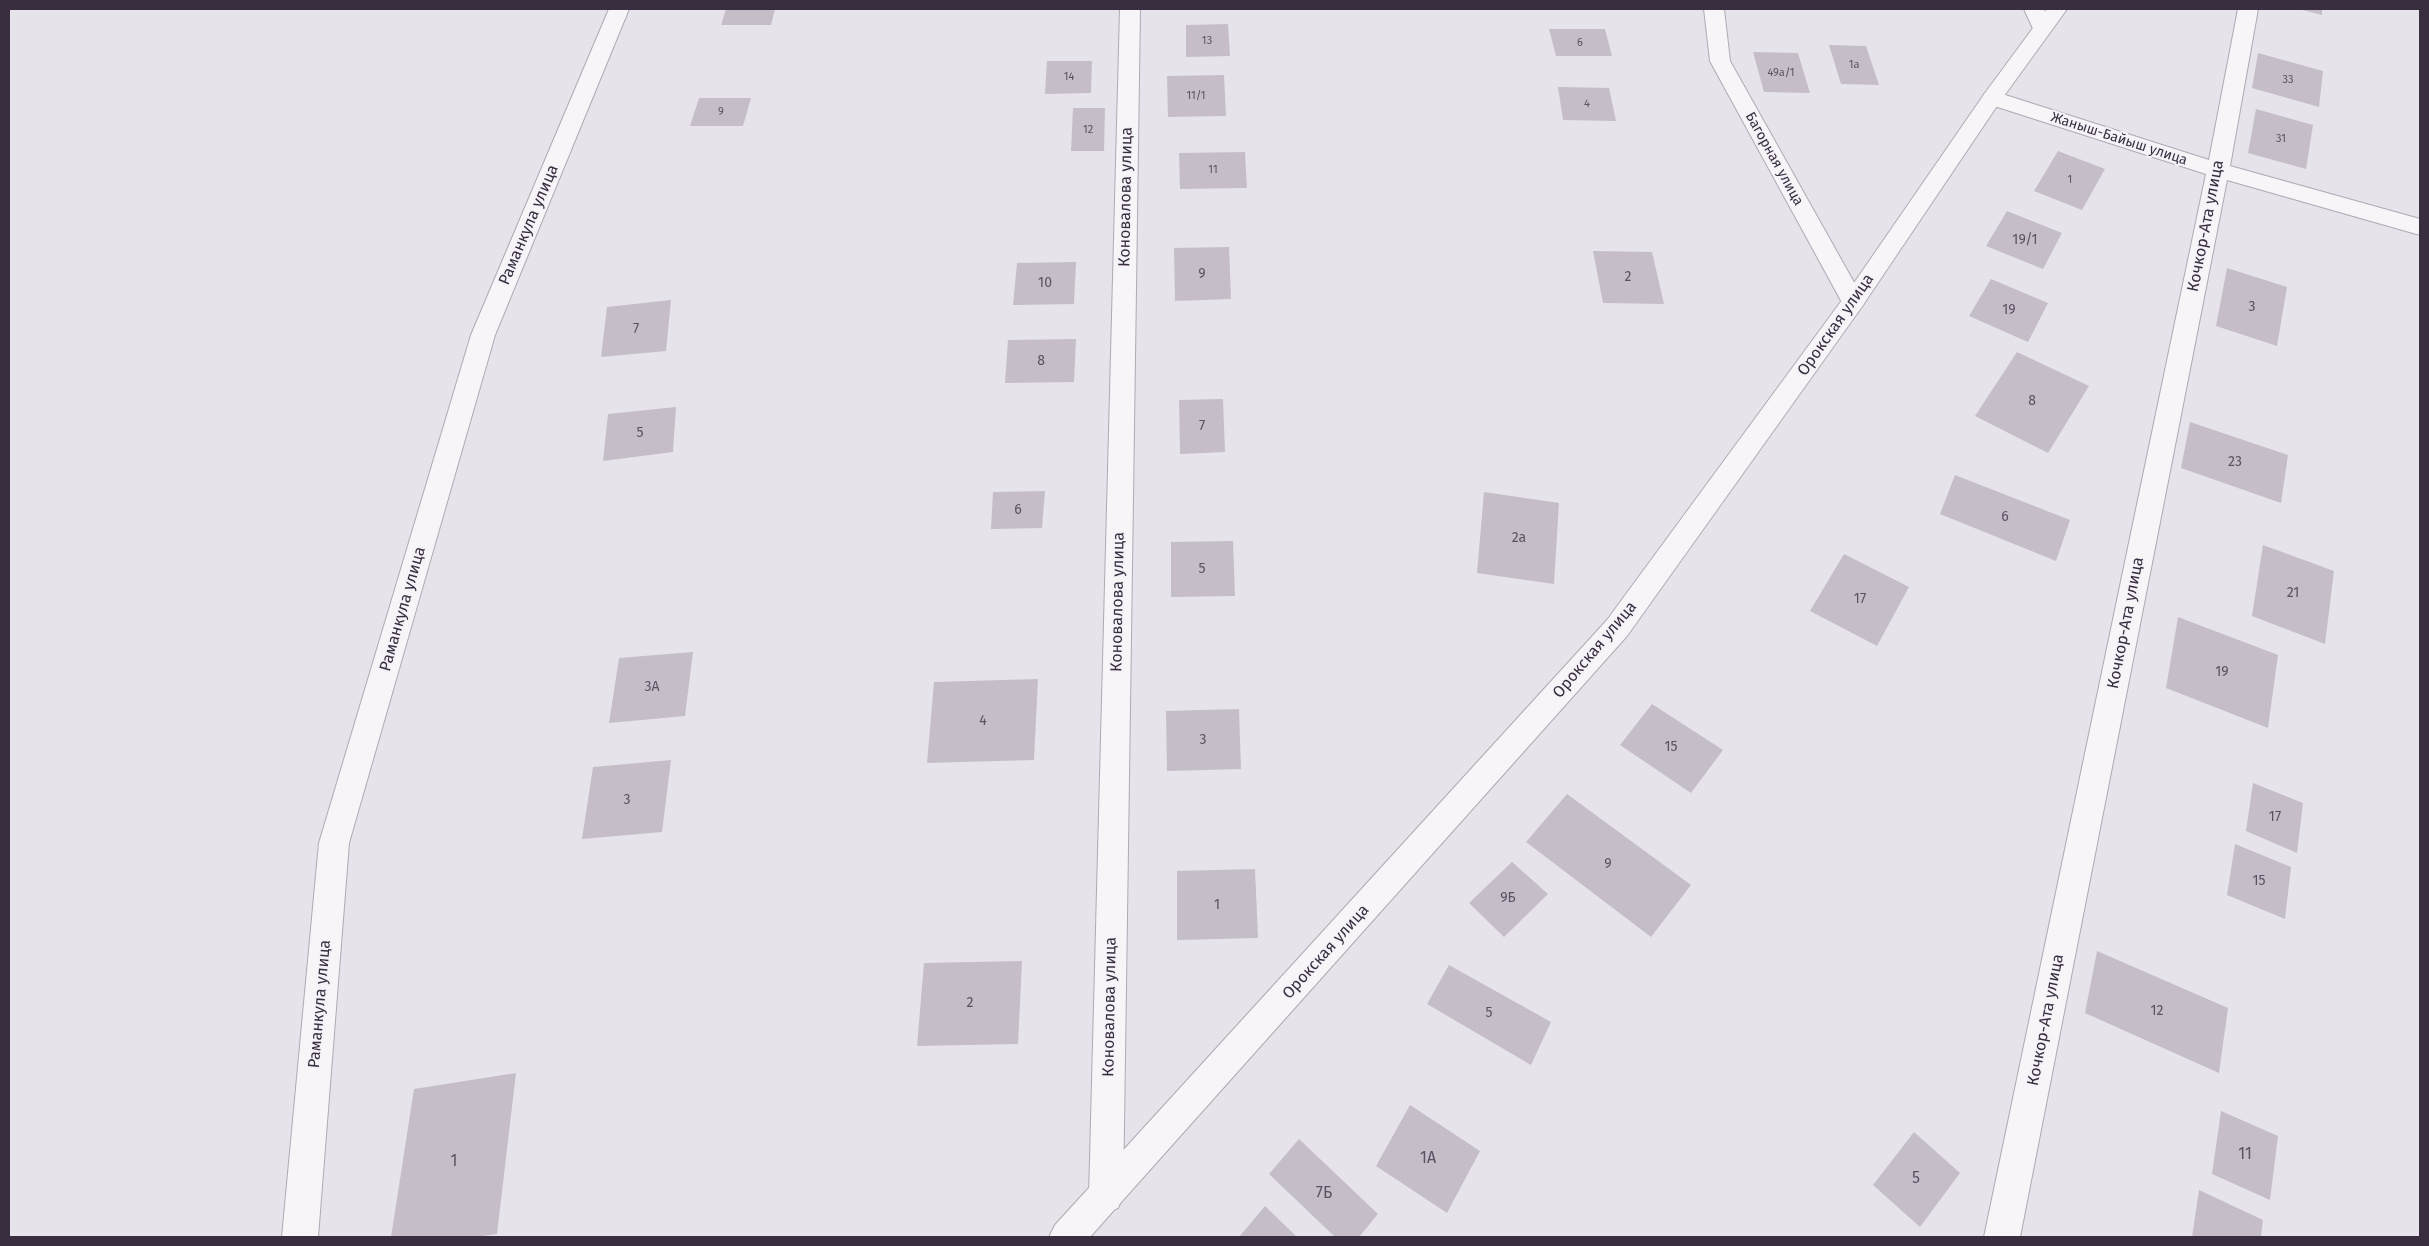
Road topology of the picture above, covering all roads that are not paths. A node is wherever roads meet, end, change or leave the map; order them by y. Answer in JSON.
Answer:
{"nodes":[{"id":1,"x":619,"y":9,"type":"edge"},
{"id":2,"x":1130,"y":9,"type":"edge"},
{"id":3,"x":1714,"y":9,"type":"edge"},
{"id":4,"x":2248,"y":9,"type":"edge"},
{"id":5,"x":2044,"y":15,"type":"edge"},
{"id":6,"x":1992,"y":98,"type":"junction"},
{"id":7,"x":2218,"y":170,"type":"junction"},
{"id":8,"x":2420,"y":227,"type":"edge"},
{"id":9,"x":1853,"y":302,"type":"junction"},
{"id":10,"x":1106,"y":1196,"type":"junction"},
{"id":11,"x":300,"y":1237,"type":"edge"},
{"id":12,"x":1067,"y":1237,"type":"edge"},
{"id":13,"x":2002,"y":1237,"type":"edge"}],
"edges":[{"from":1,"to":11,"type":"street","name":"Раманкула улица"},
{"from":2,"to":10,"type":"street","name":"Коновалова улица"},
{"from":3,"to":9,"type":"street","name":"Багорная улица"},
{"from":4,"to":7,"type":"street","name":"Кочкор-Ата улица"},
{"from":5,"to":6,"type":"street","name":"Орокская улица"},
{"from":6,"to":7,"type":"street","name":"Жаныш-Байыш улица"},
{"from":6,"to":9,"type":"street","name":"Орокская улица"},
{"from":7,"to":8,"type":"street","name":"Жаныш-Байыш улица"},
{"from":7,"to":13,"type":"street","name":"Кочкор-Ата улица"},
{"from":9,"to":10,"type":"street","name":"Орокская улица"},
{"from":10,"to":12,"type":"street","name":"Орокская улица"}]}
